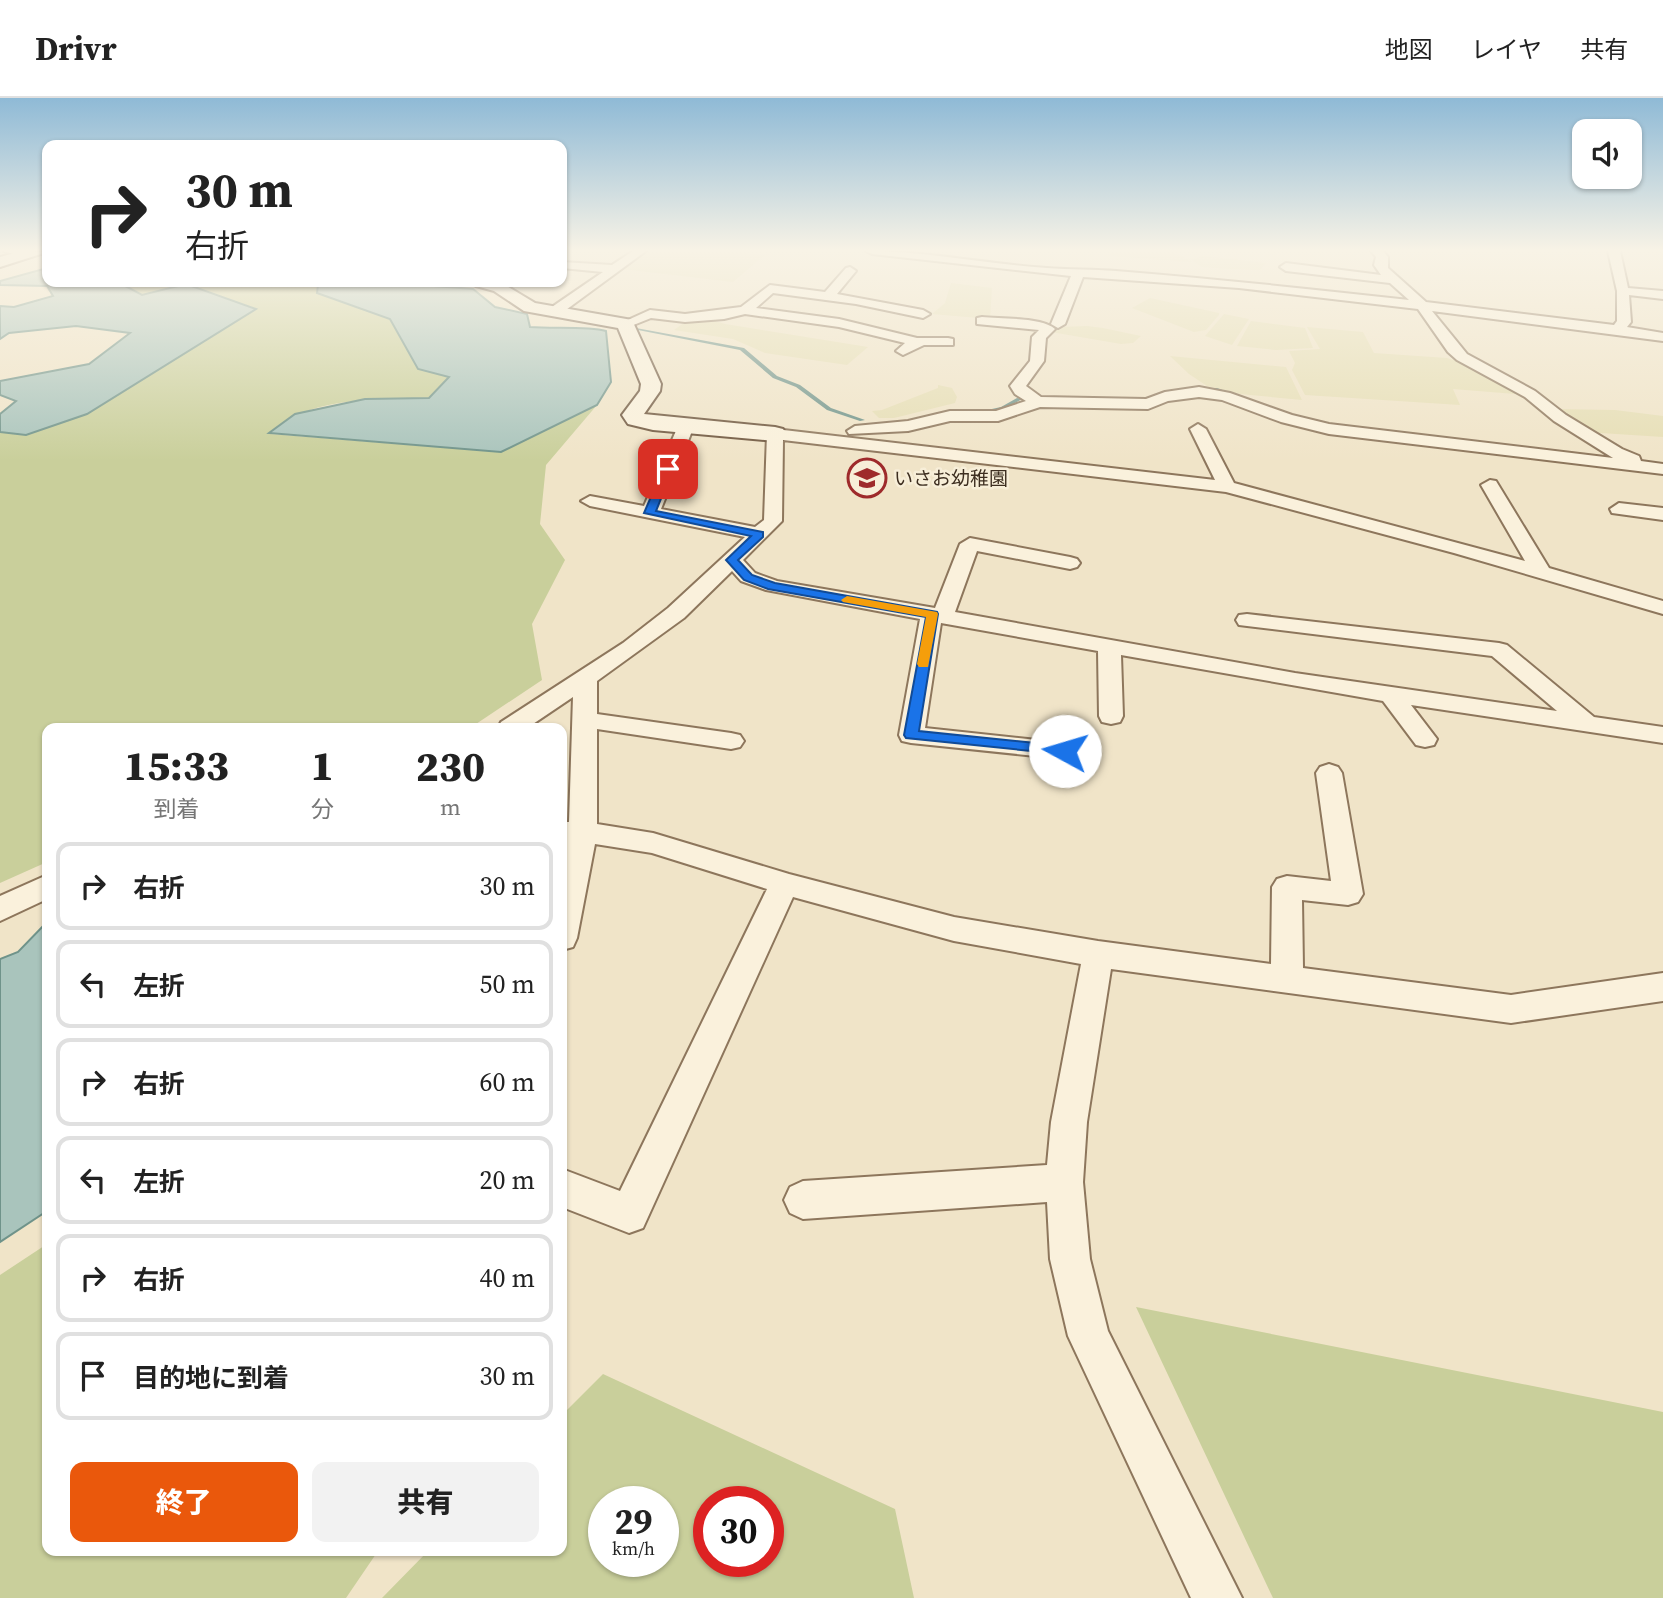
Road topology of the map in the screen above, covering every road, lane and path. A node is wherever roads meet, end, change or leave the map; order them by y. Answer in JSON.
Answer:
{"nodes":[{"id":1,"x":608,"y":321,"type":"edge"},
{"id":2,"x":633,"y":321,"type":"edge"},
{"id":3,"x":798,"y":321,"type":"edge"},
{"id":4,"x":874,"y":321,"type":"edge"},
{"id":5,"x":982,"y":321,"type":"dead end"},
{"id":6,"x":1059,"y":321,"type":"edge"},
{"id":7,"x":1433,"y":321,"type":"edge"},
{"id":8,"x":1549,"y":321,"type":"edge"},
{"id":9,"x":1623,"y":321,"type":"edge"},
{"id":10,"x":626,"y":324,"type":"junction"},
{"id":11,"x":1058,"y":324,"type":"dead end"},
{"id":12,"x":1617,"y":329,"type":"junction"},
{"id":13,"x":860,"y":334,"type":"junction"},
{"id":14,"x":1648,"y":335,"type":"junction"},
{"id":15,"x":1663,"y":337,"type":"edge"},
{"id":16,"x":948,"y":342,"type":"dead end"},
{"id":17,"x":1659,"y":354,"type":"dead end"},
{"id":18,"x":1038,"y":402,"type":"junction"},
{"id":19,"x":686,"y":426,"type":"junction"},
{"id":20,"x":1198,"y":429,"type":"dead end"},
{"id":21,"x":775,"y":434,"type":"junction"},
{"id":22,"x":1659,"y":470,"type":"edge"},
{"id":23,"x":1490,"y":485,"type":"dead end"},
{"id":24,"x":1227,"y":487,"type":"junction"},
{"id":25,"x":590,"y":501,"type":"dead end"},
{"id":26,"x":1619,"y":509,"type":"dead end"},
{"id":27,"x":650,"y":513,"type":"junction"},
{"id":28,"x":1663,"y":513,"type":"edge"},
{"id":29,"x":759,"y":534,"type":"junction"},
{"id":30,"x":732,"y":560,"type":"junction"},
{"id":31,"x":1070,"y":563,"type":"dead end"},
{"id":32,"x":1542,"y":573,"type":"junction"},
{"id":33,"x":1663,"y":608,"type":"edge"},
{"id":34,"x":938,"y":615,"type":"junction"},
{"id":35,"x":1247,"y":620,"type":"dead end"},
{"id":36,"x":1109,"y":646,"type":"junction"},
{"id":37,"x":585,"y":679,"type":"junction"},
{"id":38,"x":1390,"y":694,"type":"junction"},
{"id":39,"x":1111,"y":716,"type":"dead end"},
{"id":40,"x":586,"y":720,"type":"junction"},
{"id":41,"x":518,"y":723,"type":"edge"},
{"id":42,"x":1586,"y":723,"type":"junction"},
{"id":43,"x":1663,"y":735,"type":"edge"},
{"id":44,"x":1425,"y":739,"type":"dead end"},
{"id":45,"x":731,"y":741,"type":"dead end"},
{"id":46,"x":1065,"y":751,"type":"dead end"},
{"id":47,"x":1329,"y":773,"type":"dead end"},
{"id":48,"x":572,"y":832,"type":"edge"},
{"id":49,"x":784,"y":884,"type":"junction"},
{"id":50,"x":567,"y":885,"type":"edge"},
{"id":51,"x":42,"y":888,"type":"edge"},
{"id":52,"x":0,"y":909,"type":"edge"},
{"id":53,"x":1098,"y":954,"type":"junction"},
{"id":54,"x":1287,"y":979,"type":"junction"},
{"id":55,"x":1663,"y":987,"type":"edge"},
{"id":56,"x":1064,"y":1182,"type":"junction"},
{"id":57,"x":567,"y":1190,"type":"edge"},
{"id":58,"x":803,"y":1200,"type":"dead end"},
{"id":59,"x":1217,"y":1598,"type":"edge"}],
"edges":[{"from":1,"to":10,"type":"street"},
{"from":2,"to":10,"type":"street"},
{"from":3,"to":13,"type":"street"},
{"from":4,"to":13,"type":"street"},
{"from":5,"to":18,"type":"street"},
{"from":6,"to":11,"type":"street"},
{"from":7,"to":22,"type":"street"},
{"from":8,"to":12,"type":"street"},
{"from":9,"to":12,"type":"street"},
{"from":10,"to":19,"type":"street"},
{"from":12,"to":14,"type":"street"},
{"from":13,"to":16,"type":"street"},
{"from":14,"to":15,"type":"street"},
{"from":14,"to":17,"type":"street"},
{"from":18,"to":21,"type":"street"},
{"from":18,"to":22,"type":"street"},
{"from":19,"to":21,"type":"street"},
{"from":19,"to":27,"type":"street"},
{"from":20,"to":24,"type":"street"},
{"from":21,"to":24,"type":"street"},
{"from":21,"to":29,"type":"street"},
{"from":23,"to":32,"type":"street"},
{"from":24,"to":32,"type":"street"},
{"from":25,"to":27,"type":"street"},
{"from":26,"to":28,"type":"street"},
{"from":27,"to":29,"type":"street"},
{"from":29,"to":30,"type":"street"},
{"from":30,"to":34,"type":"street"},
{"from":30,"to":37,"type":"street"},
{"from":31,"to":34,"type":"street"},
{"from":32,"to":33,"type":"street"},
{"from":34,"to":36,"type":"street"},
{"from":34,"to":46,"type":"street"},
{"from":35,"to":42,"type":"street"},
{"from":36,"to":38,"type":"street"},
{"from":36,"to":39,"type":"street"},
{"from":37,"to":40,"type":"street"},
{"from":37,"to":41,"type":"street"},
{"from":38,"to":42,"type":"street"},
{"from":38,"to":44,"type":"street"},
{"from":40,"to":45,"type":"street"},
{"from":40,"to":48,"type":"street"},
{"from":42,"to":43,"type":"street"},
{"from":47,"to":54,"type":"street"},
{"from":48,"to":49,"type":"street"},
{"from":48,"to":50,"type":"street"},
{"from":49,"to":53,"type":"street"},
{"from":49,"to":57,"type":"street"},
{"from":51,"to":52,"type":"street"},
{"from":53,"to":54,"type":"street"},
{"from":53,"to":56,"type":"street"},
{"from":54,"to":55,"type":"street"},
{"from":56,"to":58,"type":"street"},
{"from":56,"to":59,"type":"street"}]}
